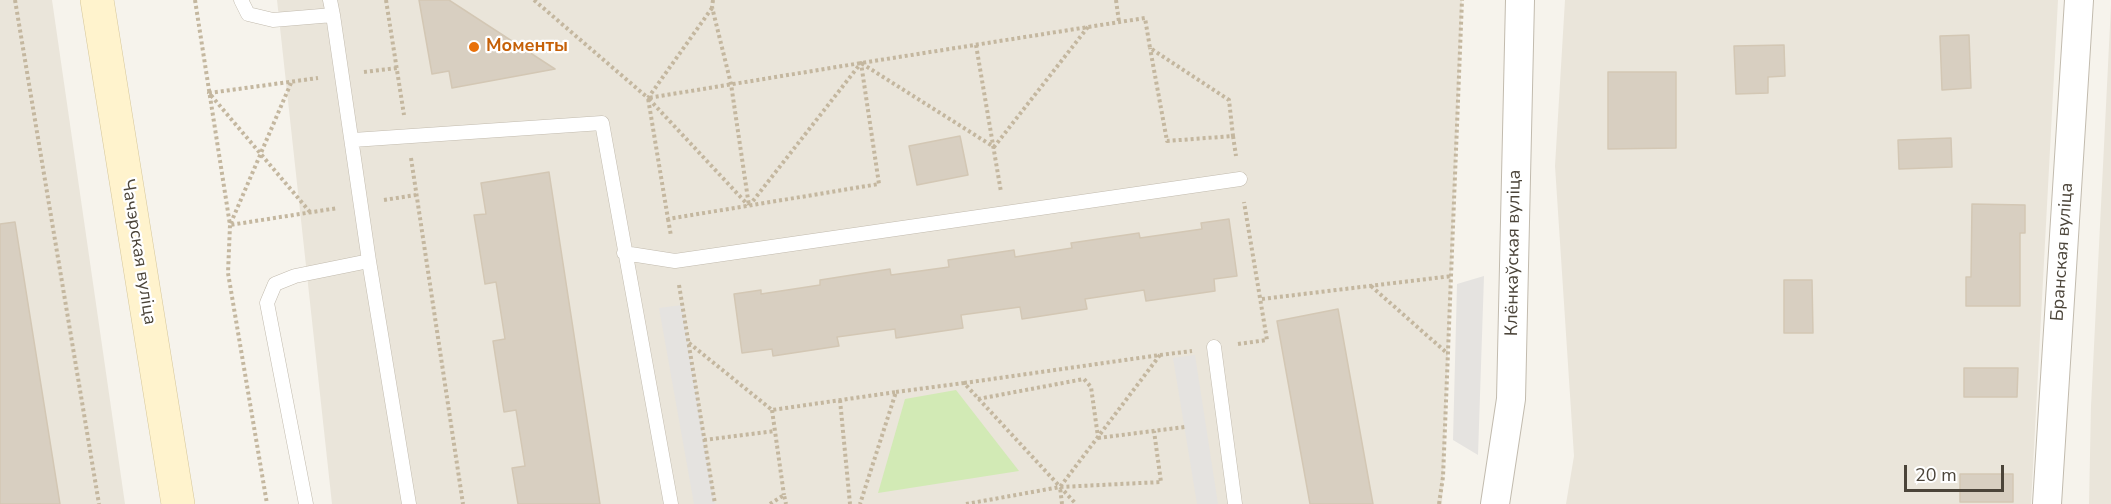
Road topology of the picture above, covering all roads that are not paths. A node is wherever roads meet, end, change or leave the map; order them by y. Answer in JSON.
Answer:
{"nodes":[{"id":1,"x":97,"y":0,"type":"edge"},
{"id":2,"x":241,"y":0,"type":"edge"},
{"id":3,"x":330,"y":0,"type":"edge"},
{"id":4,"x":1520,"y":0,"type":"edge"},
{"id":5,"x":2079,"y":0,"type":"edge"},
{"id":6,"x":333,"y":15,"type":"junction"},
{"id":7,"x":352,"y":140,"type":"junction"},
{"id":8,"x":1240,"y":179,"type":"road end"},
{"id":9,"x":624,"y":253,"type":"junction"},
{"id":10,"x":369,"y":261,"type":"junction"},
{"id":11,"x":1214,"y":347,"type":"road end"},
{"id":12,"x":178,"y":504,"type":"edge"},
{"id":13,"x":306,"y":504,"type":"edge"},
{"id":14,"x":409,"y":504,"type":"edge"},
{"id":15,"x":670,"y":504,"type":"edge"},
{"id":16,"x":1235,"y":504,"type":"edge"},
{"id":17,"x":1495,"y":504,"type":"edge"},
{"id":18,"x":2047,"y":504,"type":"edge"}],
"edges":[{"from":1,"to":12,"type":"main road","name":"Чачэрская вуліца"},
{"from":2,"to":6,"type":"lane"},
{"from":3,"to":6,"type":"lane"},
{"from":4,"to":17,"type":"street","name":"Клёнкаўская вуліца"},
{"from":5,"to":18,"type":"street","name":"Бранская вуліца"},
{"from":6,"to":7,"type":"lane"},
{"from":7,"to":9,"type":"lane"},
{"from":7,"to":10,"type":"lane"},
{"from":8,"to":9,"type":"lane"},
{"from":9,"to":15,"type":"lane"},
{"from":10,"to":13,"type":"lane"},
{"from":10,"to":14,"type":"lane"},
{"from":11,"to":16,"type":"lane"}]}
